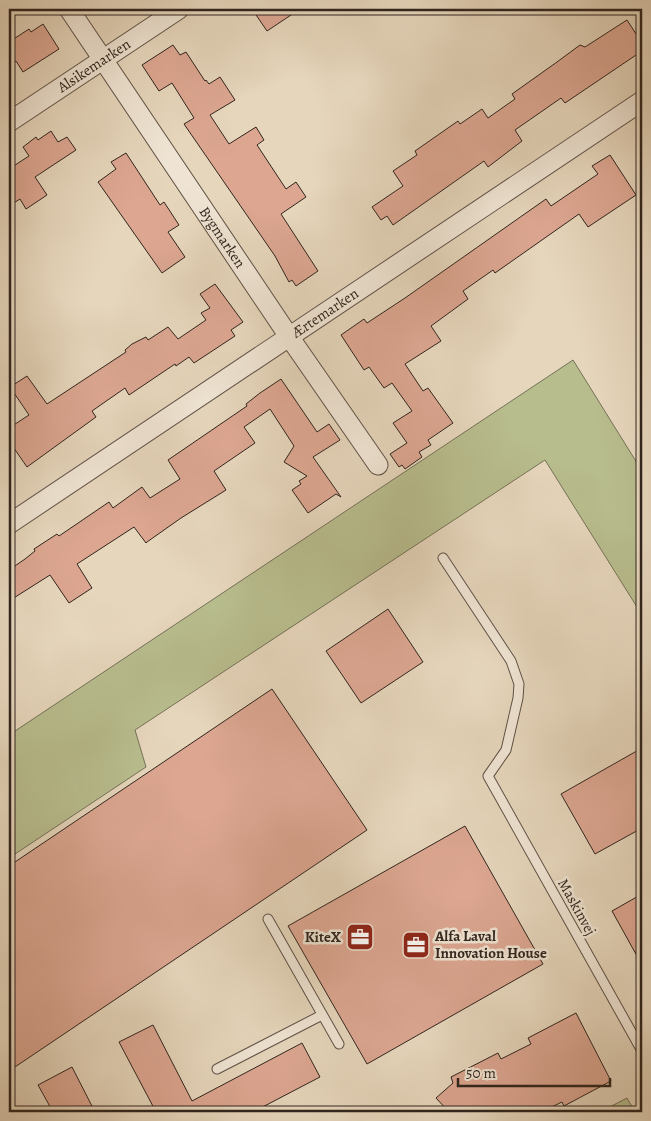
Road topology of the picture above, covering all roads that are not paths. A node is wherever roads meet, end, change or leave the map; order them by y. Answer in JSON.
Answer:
{"nodes":[{"id":1,"x":69,"y":9,"type":"edge"},
{"id":2,"x":179,"y":9,"type":"edge"},
{"id":3,"x":102,"y":60,"type":"junction"},
{"id":4,"x":642,"y":101,"type":"edge"},
{"id":5,"x":9,"y":122,"type":"edge"},
{"id":6,"x":290,"y":338,"type":"junction"},
{"id":7,"x":378,"y":465,"type":"dead end"},
{"id":8,"x":9,"y":524,"type":"edge"},
{"id":9,"x":444,"y":558,"type":"dead end"},
{"id":10,"x":268,"y":919,"type":"dead end"},
{"id":11,"x":322,"y":1015,"type":"junction"},
{"id":12,"x":339,"y":1044,"type":"dead end"},
{"id":13,"x":642,"y":1051,"type":"edge"},
{"id":14,"x":217,"y":1068,"type":"dead end"}],
"edges":[{"from":1,"to":3,"type":"street","name":"Bygmarken"},
{"from":2,"to":3,"type":"street","name":"Alsikemarken"},
{"from":3,"to":5,"type":"street","name":"Alsikemarken"},
{"from":3,"to":6,"type":"street","name":"Bygmarken"},
{"from":4,"to":6,"type":"street","name":"Ærtemarken"},
{"from":6,"to":7,"type":"street","name":"Bygmarken"},
{"from":6,"to":8,"type":"street","name":"Ærtemarken"},
{"from":9,"to":13,"type":"lane","name":"Maskinvej"},
{"from":10,"to":11,"type":"lane"},
{"from":11,"to":12,"type":"lane"},
{"from":11,"to":14,"type":"lane"}]}
